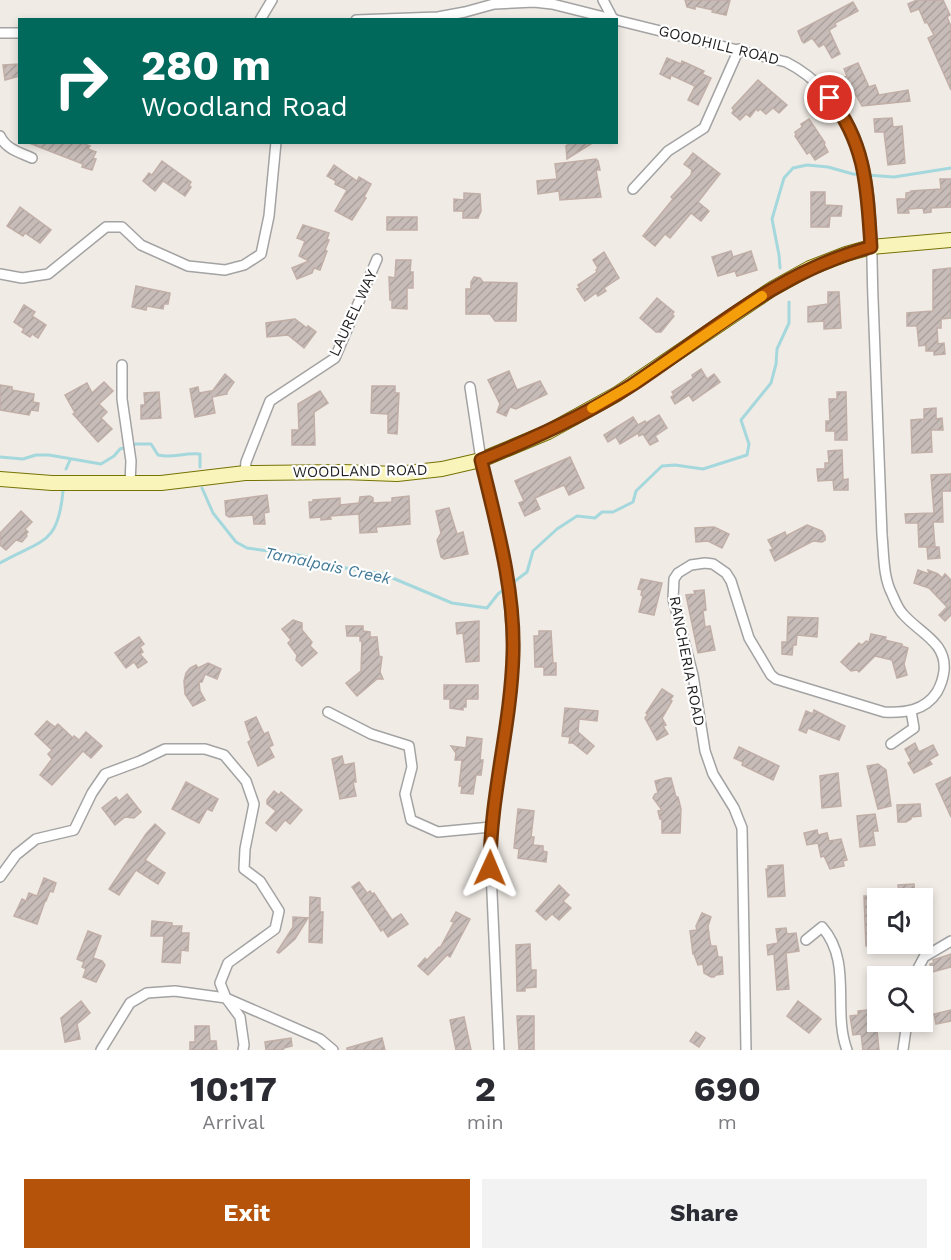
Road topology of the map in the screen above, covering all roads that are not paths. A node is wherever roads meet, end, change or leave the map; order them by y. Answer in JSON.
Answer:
{"nodes":[{"id":1,"x":272,"y":0,"type":"edge"},
{"id":2,"x":603,"y":0,"type":"edge"},
{"id":3,"x":261,"y":18,"type":"edge"},
{"id":4,"x":406,"y":18,"type":"edge"},
{"id":5,"x":611,"y":18,"type":"edge"},
{"id":6,"x":614,"y":18,"type":"edge"},
{"id":7,"x":618,"y":20,"type":"edge"},
{"id":8,"x":0,"y":33,"type":"edge"},
{"id":9,"x":18,"y":33,"type":"edge"},
{"id":10,"x":739,"y":49,"type":"junction"},
{"id":11,"x":0,"y":136,"type":"edge"},
{"id":12,"x":276,"y":144,"type":"edge"},
{"id":13,"x":32,"y":158,"type":"dead end"},
{"id":14,"x":633,"y":189,"type":"dead end"},
{"id":15,"x":951,"y":240,"type":"edge"},
{"id":16,"x":871,"y":247,"type":"junction"},
{"id":17,"x":377,"y":260,"type":"dead end"},
{"id":18,"x":0,"y":274,"type":"edge"},
{"id":19,"x":122,"y":365,"type":"dead end"},
{"id":20,"x":470,"y":387,"type":"dead end"},
{"id":21,"x":481,"y":460,"type":"junction"},
{"id":22,"x":245,"y":473,"type":"junction"},
{"id":23,"x":0,"y":479,"type":"edge"},
{"id":24,"x":130,"y":484,"type":"junction"},
{"id":25,"x":911,"y":711,"type":"junction"},
{"id":26,"x":328,"y":712,"type":"dead end"},
{"id":27,"x":891,"y":744,"type":"dead end"},
{"id":28,"x":491,"y":827,"type":"junction"},
{"id":29,"x":0,"y":877,"type":"edge"},
{"id":30,"x":806,"y":940,"type":"dead end"},
{"id":31,"x":951,"y":941,"type":"edge"},
{"id":32,"x":919,"y":966,"type":"edge"},
{"id":33,"x":226,"y":998,"type":"junction"},
{"id":34,"x":906,"y":1032,"type":"edge"},
{"id":35,"x":101,"y":1050,"type":"edge"},
{"id":36,"x":243,"y":1050,"type":"edge"},
{"id":37,"x":333,"y":1050,"type":"edge"},
{"id":38,"x":500,"y":1050,"type":"edge"},
{"id":39,"x":746,"y":1050,"type":"edge"},
{"id":40,"x":847,"y":1050,"type":"edge"},
{"id":41,"x":903,"y":1050,"type":"edge"}],
"edges":[{"from":1,"to":3,"type":"street"},
{"from":2,"to":6,"type":"street"},
{"from":4,"to":5,"type":"street","name":"GOODHILL ROAD"},
{"from":7,"to":10,"type":"street","name":"GOODHILL ROAD"},
{"from":8,"to":9,"type":"street"},
{"from":10,"to":14,"type":"street"},
{"from":10,"to":16,"type":"street","name":"GOODHILL ROAD"},
{"from":11,"to":13,"type":"street"},
{"from":12,"to":18,"type":"street"},
{"from":15,"to":16,"type":"street","name":"WOODLAND ROAD"},
{"from":16,"to":21,"type":"street","name":"WOODLAND ROAD"},
{"from":16,"to":25,"type":"street"},
{"from":17,"to":22,"type":"street","name":"LAUREL WAY"},
{"from":19,"to":24,"type":"street"},
{"from":20,"to":21,"type":"street"},
{"from":21,"to":22,"type":"street","name":"WOODLAND ROAD"},
{"from":21,"to":28,"type":"street"},
{"from":22,"to":24,"type":"street","name":"WOODLAND ROAD"},
{"from":23,"to":24,"type":"street","name":"WOODLAND ROAD"},
{"from":25,"to":27,"type":"street"},
{"from":25,"to":39,"type":"street","name":"RANCHERIA ROAD"},
{"from":26,"to":28,"type":"street"},
{"from":28,"to":38,"type":"street"},
{"from":29,"to":33,"type":"street"},
{"from":30,"to":40,"type":"street"},
{"from":31,"to":32,"type":"street"},
{"from":33,"to":35,"type":"street"},
{"from":33,"to":36,"type":"street"},
{"from":33,"to":37,"type":"street"},
{"from":34,"to":41,"type":"street"}]}
